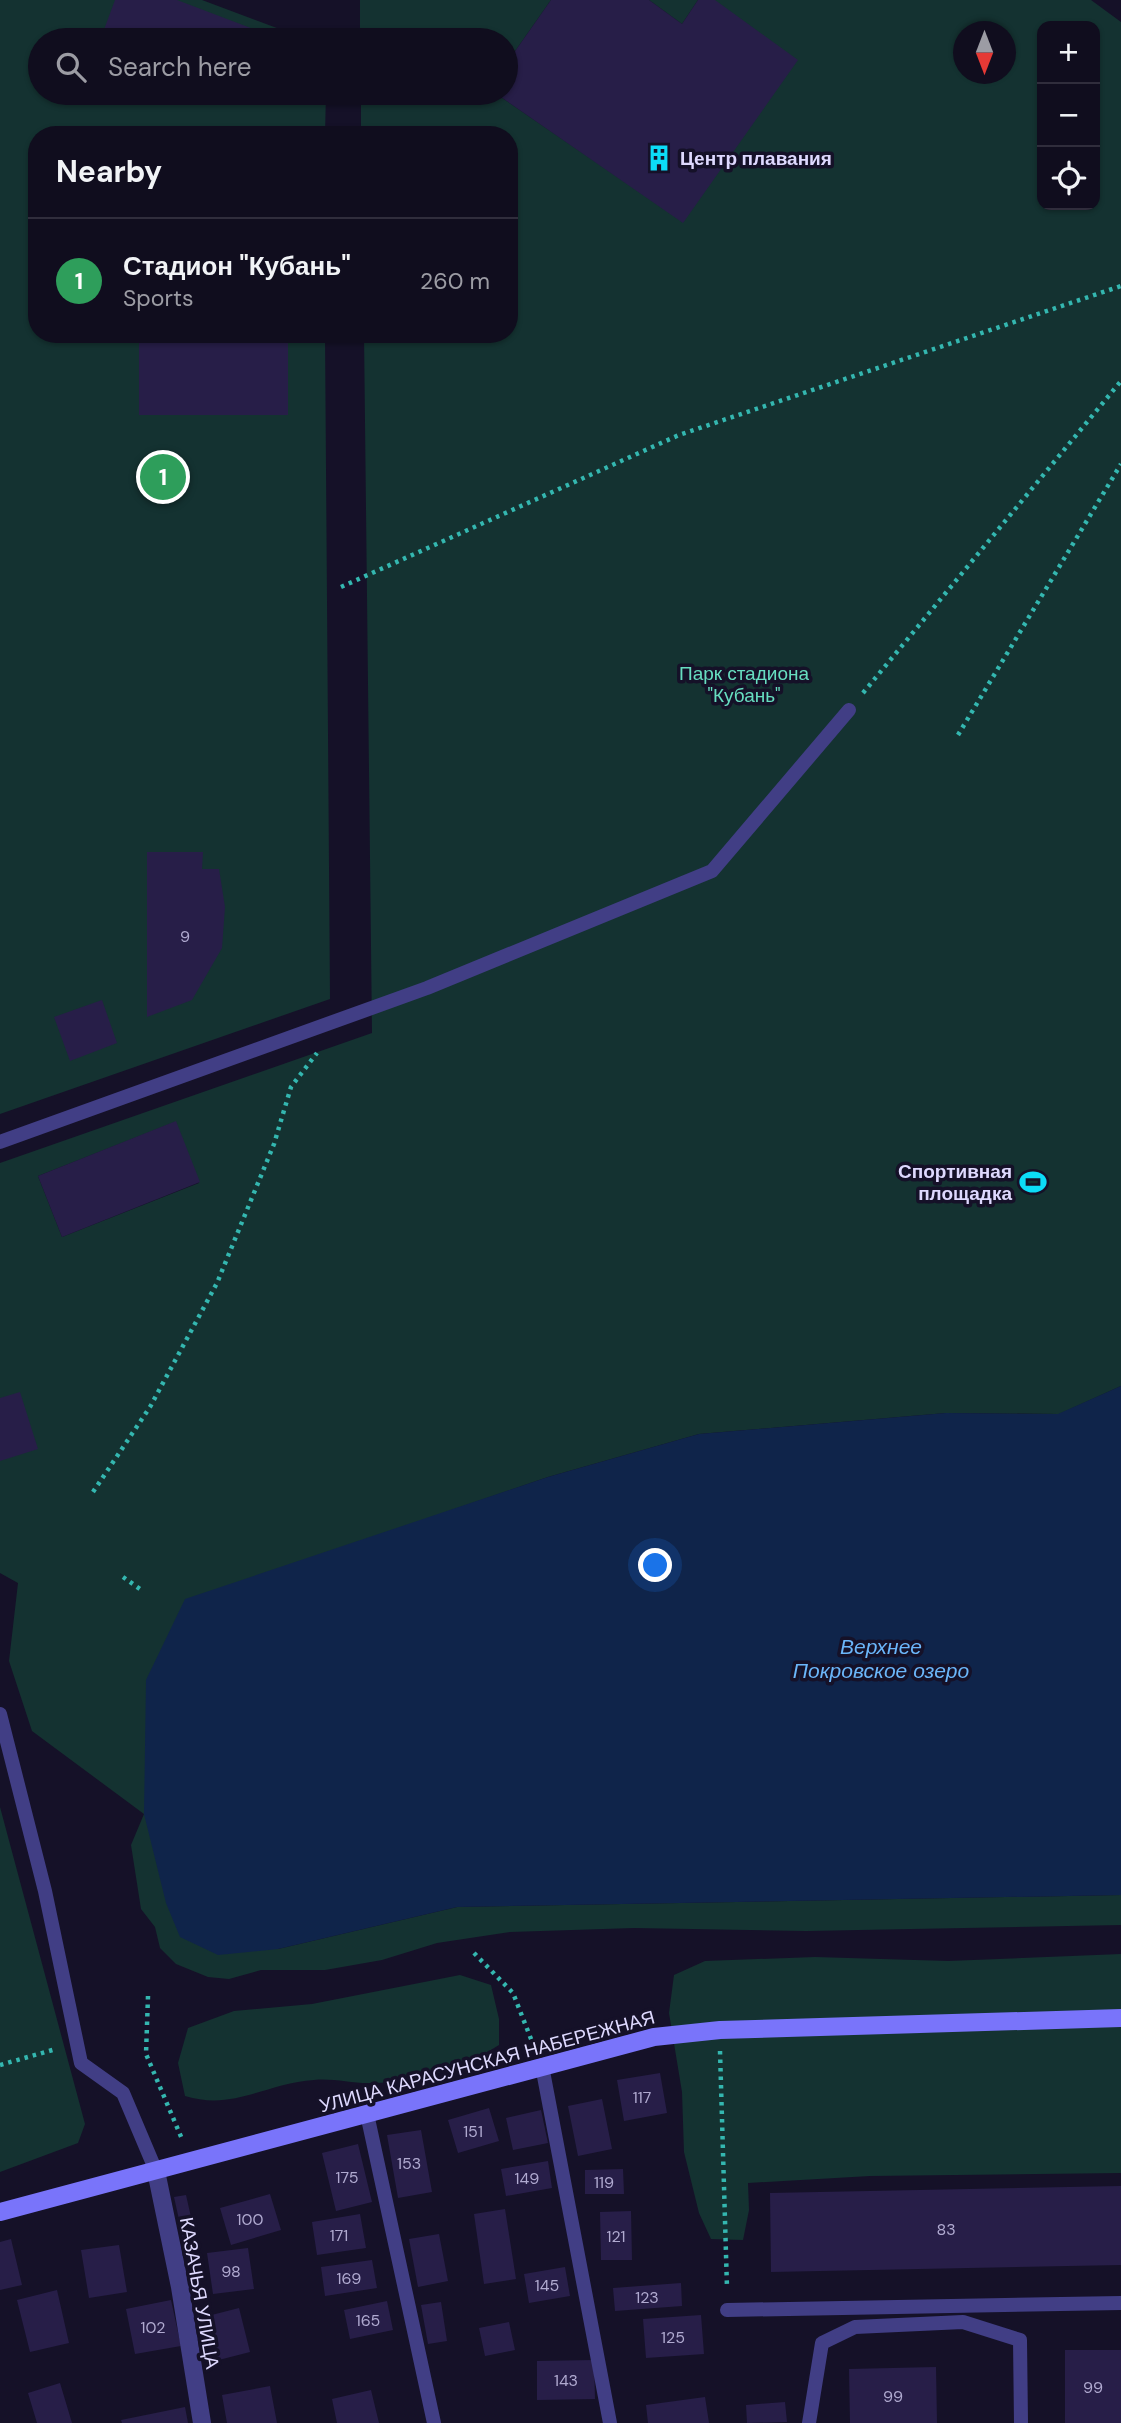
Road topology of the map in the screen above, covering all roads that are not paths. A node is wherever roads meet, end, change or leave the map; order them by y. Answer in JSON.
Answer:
{"nodes":[{"id":1,"x":849,"y":710,"type":"road end"},
{"id":2,"x":0,"y":1142,"type":"edge"},
{"id":3,"x":0,"y":1714,"type":"edge"},
{"id":4,"x":1121,"y":2018,"type":"edge"},
{"id":5,"x":542,"y":2066,"type":"junction"},
{"id":6,"x":367,"y":2114,"type":"junction"},
{"id":7,"x":156,"y":2171,"type":"junction"},
{"id":8,"x":0,"y":2212,"type":"edge"},
{"id":9,"x":1121,"y":2303,"type":"edge"},
{"id":10,"x":727,"y":2310,"type":"road end"},
{"id":11,"x":201,"y":2423,"type":"edge"},
{"id":12,"x":434,"y":2423,"type":"edge"},
{"id":13,"x":611,"y":2423,"type":"edge"},
{"id":14,"x":809,"y":2423,"type":"edge"},
{"id":15,"x":1021,"y":2423,"type":"edge"}],
"edges":[{"from":1,"to":2,"type":"lane"},
{"from":3,"to":7,"type":"lane"},
{"from":4,"to":5,"type":"street","name":"УЛИЦА КАРАСУНСКАЯ НАБЕРЕЖНАЯ"},
{"from":5,"to":6,"type":"street","name":"УЛИЦА КАРАСУНСКАЯ НАБЕРЕЖНАЯ"},
{"from":5,"to":13,"type":"lane"},
{"from":6,"to":7,"type":"street","name":"УЛИЦА КАРАСУНСКАЯ НАБЕРЕЖНАЯ"},
{"from":6,"to":12,"type":"lane"},
{"from":7,"to":8,"type":"street","name":"УЛИЦА КАРАСУНСКАЯ НАБЕРЕЖНАЯ"},
{"from":7,"to":11,"type":"street","name":"КАЗАЧЬЯ УЛИЦА"},
{"from":9,"to":10,"type":"lane"},
{"from":14,"to":15,"type":"lane"}]}
